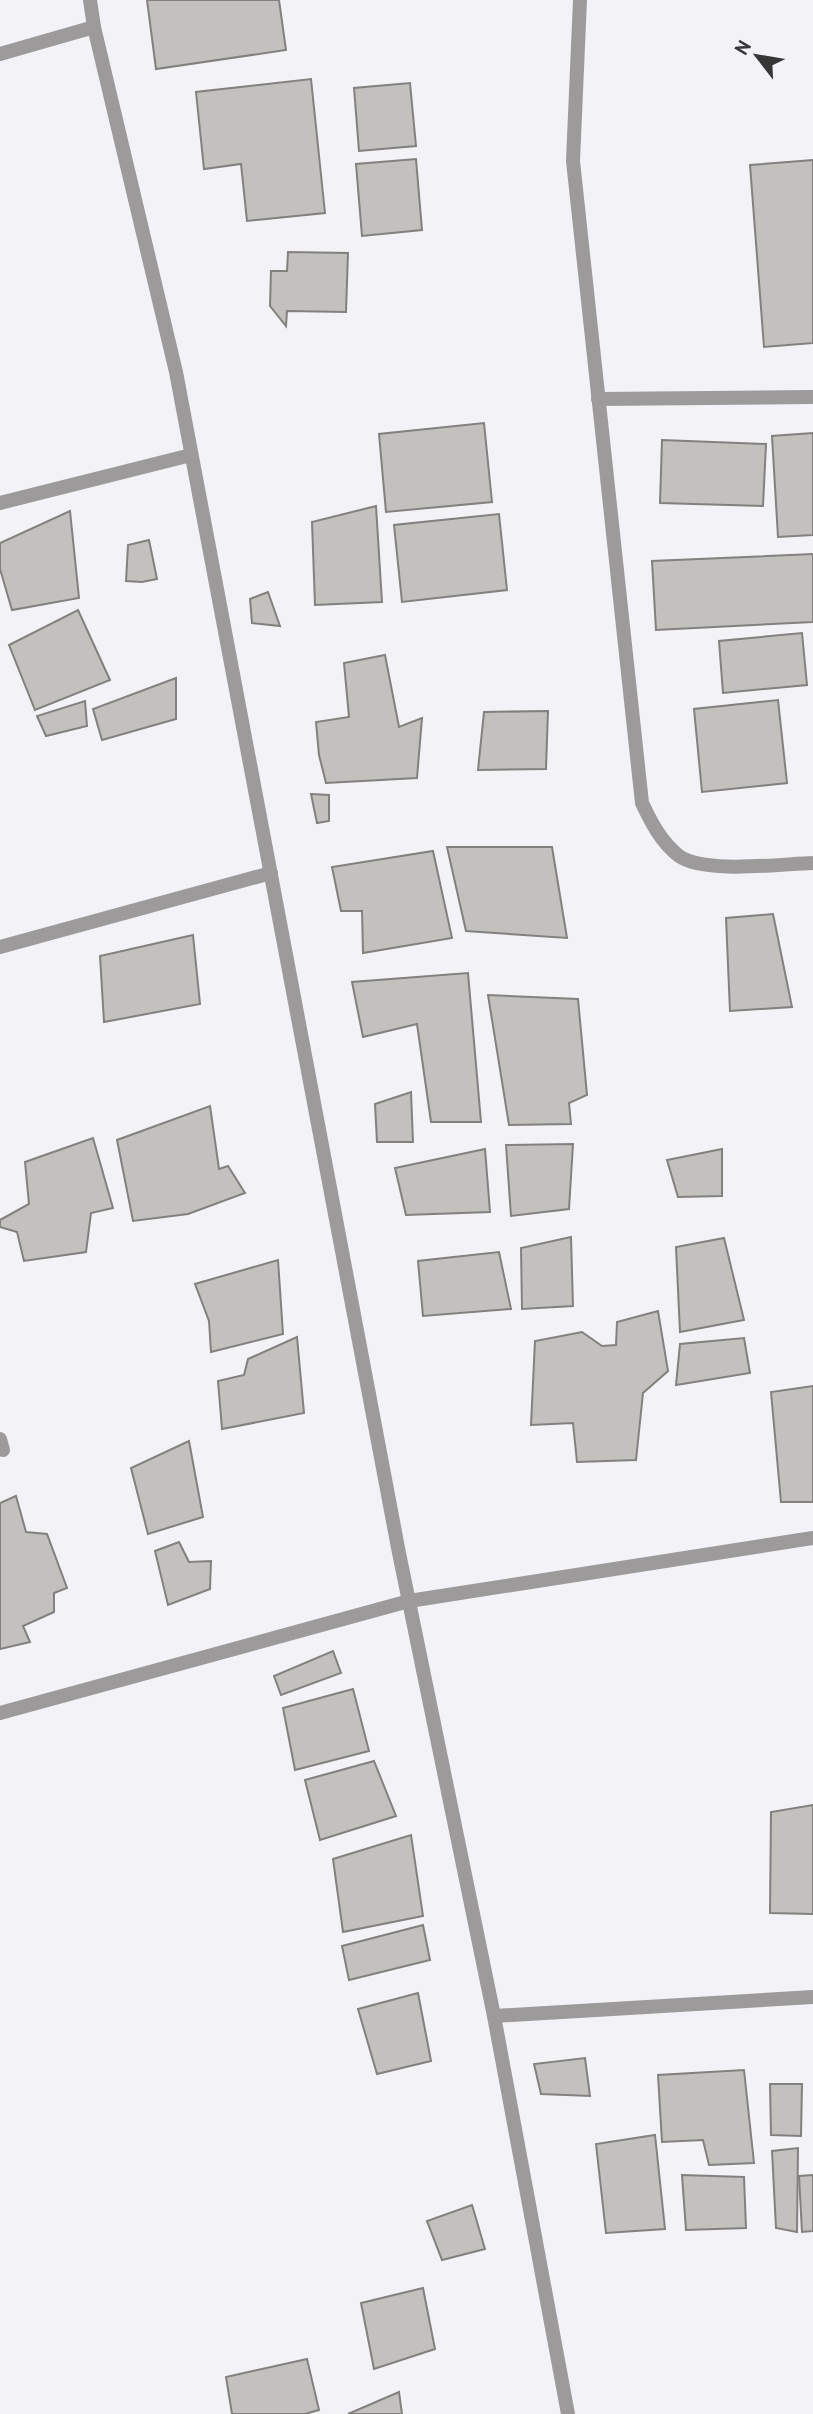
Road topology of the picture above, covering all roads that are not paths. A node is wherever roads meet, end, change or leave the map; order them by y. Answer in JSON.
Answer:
{"nodes":[{"id":1,"x":90,"y":0,"type":"edge"},
{"id":2,"x":580,"y":0,"type":"edge"},
{"id":3,"x":94,"y":27,"type":"junction"},
{"id":4,"x":0,"y":54,"type":"edge"},
{"id":5,"x":813,"y":397,"type":"edge"},
{"id":6,"x":598,"y":399,"type":"junction"},
{"id":7,"x":191,"y":455,"type":"junction"},
{"id":8,"x":0,"y":503,"type":"edge"},
{"id":9,"x":813,"y":863,"type":"edge"},
{"id":10,"x":271,"y":873,"type":"junction"},
{"id":11,"x":0,"y":947,"type":"edge"},
{"id":12,"x":813,"y":1538,"type":"edge"},
{"id":13,"x":410,"y":1601,"type":"junction"},
{"id":14,"x":0,"y":1713,"type":"edge"},
{"id":15,"x":813,"y":1997,"type":"edge"},
{"id":16,"x":494,"y":2016,"type":"junction"},
{"id":17,"x":568,"y":2414,"type":"edge"}],
"edges":[{"from":1,"to":3,"type":"street"},
{"from":2,"to":6,"type":"street"},
{"from":3,"to":4,"type":"street"},
{"from":3,"to":7,"type":"street"},
{"from":5,"to":6,"type":"street"},
{"from":6,"to":9,"type":"street"},
{"from":7,"to":8,"type":"street"},
{"from":7,"to":10,"type":"street"},
{"from":10,"to":11,"type":"street"},
{"from":10,"to":13,"type":"street"},
{"from":12,"to":13,"type":"street"},
{"from":13,"to":14,"type":"street"},
{"from":13,"to":16,"type":"street"},
{"from":15,"to":16,"type":"street"},
{"from":16,"to":17,"type":"street"}]}
